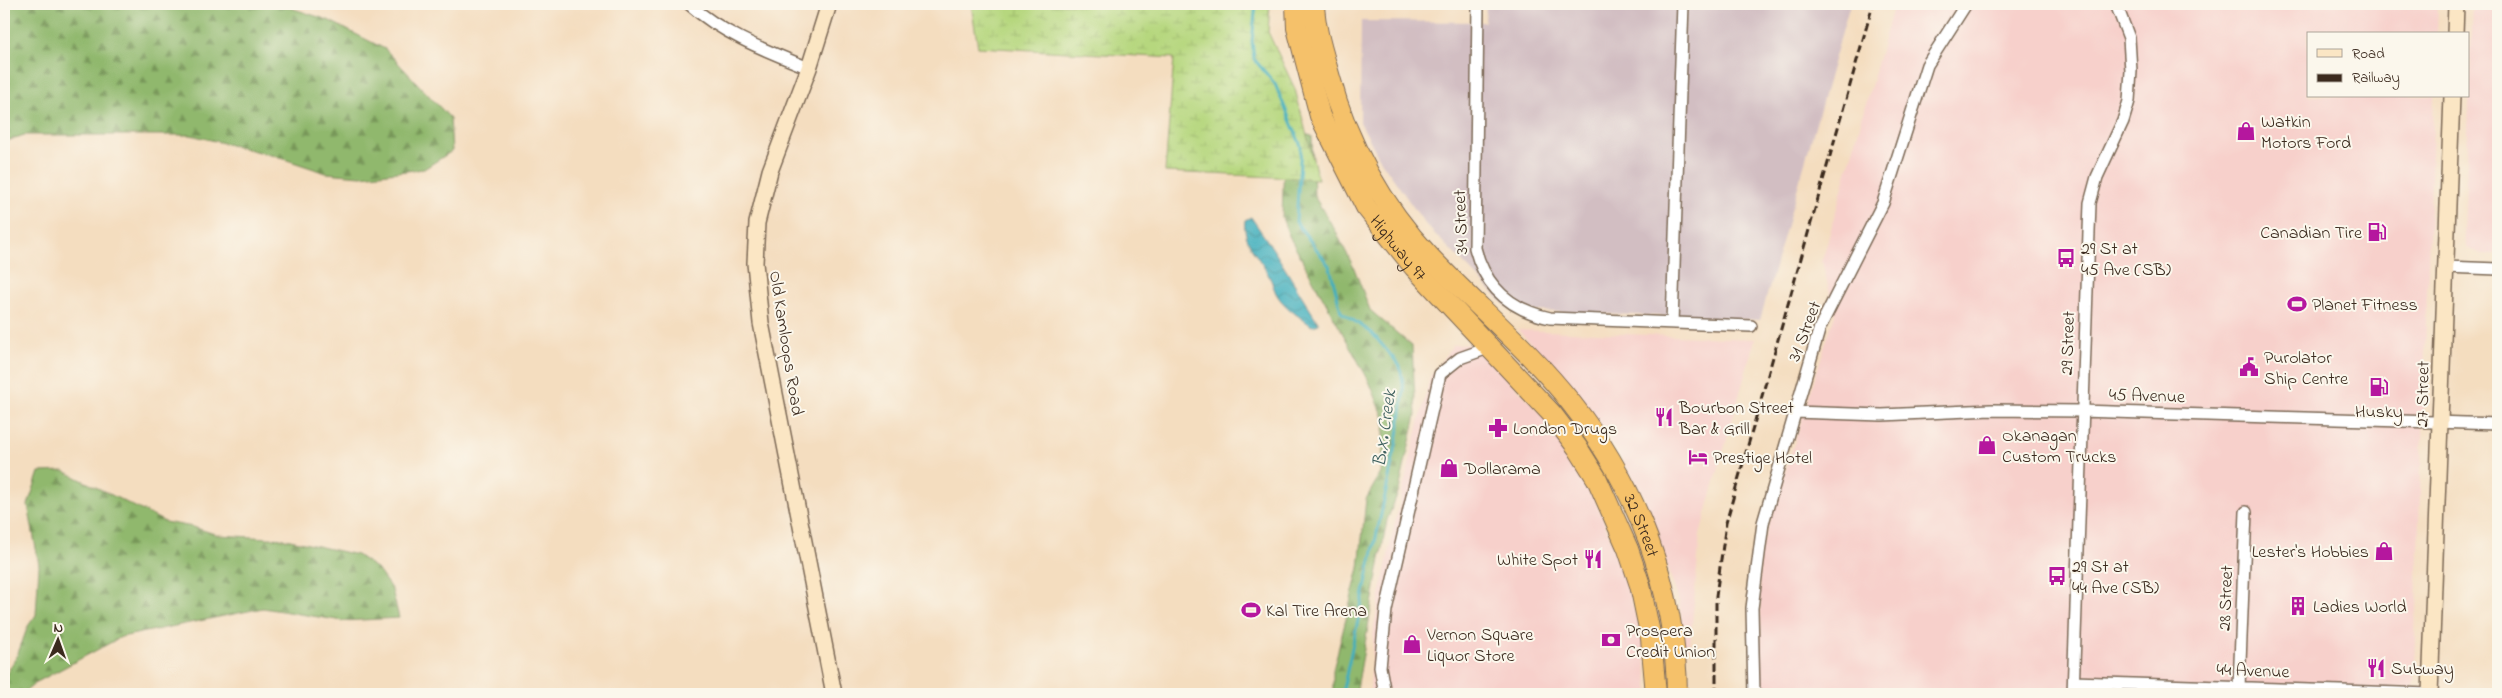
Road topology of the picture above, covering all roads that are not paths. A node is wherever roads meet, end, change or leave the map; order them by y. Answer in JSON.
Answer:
{"nodes":[{"id":1,"x":688,"y":4,"type":"edge"},
{"id":2,"x":829,"y":4,"type":"edge"},
{"id":3,"x":1296,"y":4,"type":"edge"},
{"id":4,"x":1314,"y":4,"type":"edge"},
{"id":5,"x":1478,"y":4,"type":"edge"},
{"id":6,"x":1683,"y":4,"type":"edge"},
{"id":7,"x":1966,"y":4,"type":"edge"},
{"id":8,"x":2116,"y":4,"type":"edge"},
{"id":9,"x":2456,"y":4,"type":"edge"},
{"id":10,"x":2455,"y":32,"type":"edge"},
{"id":11,"x":808,"y":68,"type":"junction"},
{"id":12,"x":2452,"y":98,"type":"edge"},
{"id":13,"x":2445,"y":267,"type":"junction"},
{"id":14,"x":2498,"y":269,"type":"edge"},
{"id":15,"x":1672,"y":323,"type":"junction"},
{"id":16,"x":1751,"y":326,"type":"dead end"},
{"id":17,"x":1490,"y":347,"type":"junction"},
{"id":18,"x":1550,"y":378,"type":"joint"},
{"id":19,"x":2082,"y":411,"type":"junction"},
{"id":20,"x":1794,"y":412,"type":"junction"},
{"id":21,"x":2440,"y":422,"type":"junction"},
{"id":22,"x":2498,"y":424,"type":"edge"},
{"id":23,"x":1577,"y":447,"type":"joint"},
{"id":24,"x":2246,"y":512,"type":"dead end"},
{"id":25,"x":1661,"y":579,"type":"junction"},
{"id":26,"x":1640,"y":585,"type":"junction"},
{"id":27,"x":2074,"y":682,"type":"junction"},
{"id":28,"x":2239,"y":687,"type":"junction"},
{"id":29,"x":834,"y":694,"type":"edge"},
{"id":30,"x":1385,"y":694,"type":"edge"},
{"id":31,"x":1656,"y":694,"type":"edge"},
{"id":32,"x":1677,"y":694,"type":"edge"},
{"id":33,"x":1754,"y":694,"type":"edge"},
{"id":34,"x":2074,"y":694,"type":"edge"},
{"id":35,"x":2430,"y":694,"type":"edge"}],
"edges":[{"from":1,"to":11,"type":"street"},
{"from":2,"to":11,"type":"street","name":"Old Kamloops Road"},
{"from":3,"to":17,"type":"highway","name":"Highway 97"},
{"from":4,"to":18,"type":"highway","name":"Highway 97"},
{"from":5,"to":15,"type":"street","name":"34 Street"},
{"from":6,"to":15,"type":"street"},
{"from":7,"to":20,"type":"street","name":"31 Street"},
{"from":8,"to":19,"type":"street","name":"29 Street"},
{"from":9,"to":10,"type":"street"},
{"from":11,"to":29,"type":"street","name":"Old Kamloops Road"},
{"from":12,"to":13,"type":"street","name":"27 Street"},
{"from":13,"to":14,"type":"street"},
{"from":13,"to":21,"type":"street","name":"27 Street"},
{"from":15,"to":16,"type":"street","name":"34 Street"},
{"from":17,"to":23,"type":"highway","name":"Highway 97"},
{"from":17,"to":30,"type":"street"},
{"from":18,"to":25,"type":"highway","name":"32 Street"},
{"from":19,"to":20,"type":"street","name":"45 Avenue"},
{"from":19,"to":21,"type":"street","name":"45 Avenue"},
{"from":19,"to":27,"type":"street","name":"29 Street"},
{"from":20,"to":33,"type":"street","name":"31 Street"},
{"from":21,"to":22,"type":"street","name":"45 Avenue"},
{"from":21,"to":35,"type":"street","name":"27 Street"},
{"from":23,"to":26,"type":"highway","name":"32 Street"},
{"from":24,"to":28,"type":"street","name":"28 Street"},
{"from":25,"to":26,"type":"street"},
{"from":25,"to":32,"type":"highway","name":"32 Street"},
{"from":26,"to":31,"type":"highway","name":"32 Street"},
{"from":27,"to":28,"type":"street","name":"44 Avenue"},
{"from":27,"to":34,"type":"street","name":"29 Street"},
{"from":28,"to":35,"type":"street","name":"44 Avenue"}]}
